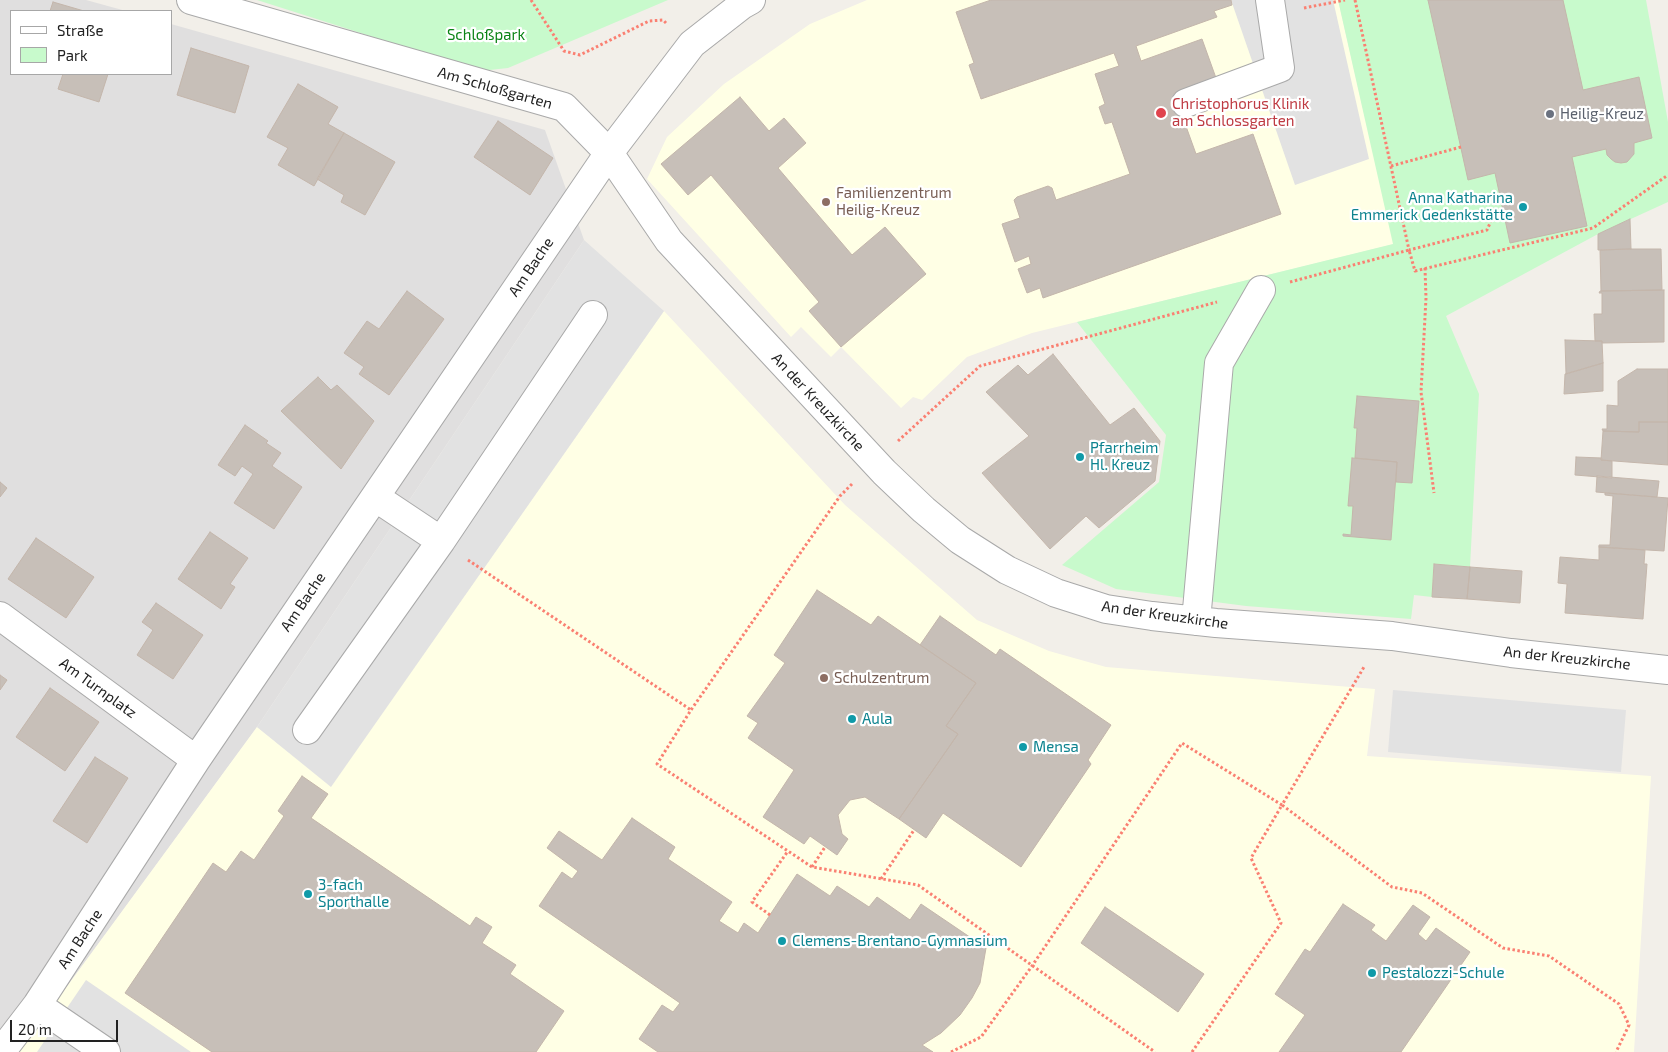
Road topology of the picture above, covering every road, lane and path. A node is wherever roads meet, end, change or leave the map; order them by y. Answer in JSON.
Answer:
{"nodes":[{"id":1,"x":191,"y":0,"type":"edge"},
{"id":2,"x":532,"y":0,"type":"edge"},
{"id":3,"x":751,"y":0,"type":"edge"},
{"id":4,"x":1345,"y":0,"type":"edge"},
{"id":5,"x":1355,"y":0,"type":"edge"},
{"id":6,"x":1271,"y":7,"type":"edge"},
{"id":7,"x":649,"y":21,"type":"dead end"},
{"id":8,"x":1186,"y":103,"type":"dead end"},
{"id":9,"x":1461,"y":147,"type":"dead end"},
{"id":10,"x":608,"y":153,"type":"junction"},
{"id":11,"x":1391,"y":166,"type":"junction"},
{"id":12,"x":1668,"y":175,"type":"edge"},
{"id":13,"x":1504,"y":212,"type":"dead end"},
{"id":14,"x":1409,"y":250,"type":"junction"},
{"id":15,"x":1425,"y":268,"type":"junction"},
{"id":16,"x":1260,"y":290,"type":"junction"},
{"id":17,"x":592,"y":315,"type":"dead end"},
{"id":18,"x":875,"y":462,"type":"junction"},
{"id":19,"x":1434,"y":493,"type":"dead end"},
{"id":20,"x":375,"y":497,"type":"junction"},
{"id":21,"x":440,"y":541,"type":"junction"},
{"id":22,"x":0,"y":616,"type":"edge"},
{"id":23,"x":1196,"y":621,"type":"junction"},
{"id":24,"x":1383,"y":635,"type":"junction"},
{"id":25,"x":1668,"y":670,"type":"edge"},
{"id":26,"x":692,"y":710,"type":"junction"},
{"id":27,"x":307,"y":730,"type":"dead end"},
{"id":28,"x":196,"y":760,"type":"junction"},
{"id":29,"x":1282,"y":804,"type":"junction"},
{"id":30,"x":914,"y":830,"type":"dead end"},
{"id":31,"x":825,"y":847,"type":"dead end"},
{"id":32,"x":788,"y":851,"type":"junction"},
{"id":33,"x":812,"y":867,"type":"junction"},
{"id":34,"x":881,"y":879,"type":"junction"},
{"id":35,"x":770,"y":915,"type":"dead end"},
{"id":36,"x":1032,"y":966,"type":"junction"},
{"id":37,"x":37,"y":1006,"type":"junction"},
{"id":38,"x":1,"y":1052,"type":"edge"},
{"id":39,"x":106,"y":1052,"type":"edge"},
{"id":40,"x":951,"y":1052,"type":"edge"},
{"id":41,"x":1155,"y":1052,"type":"edge"},
{"id":42,"x":1192,"y":1052,"type":"edge"},
{"id":43,"x":1616,"y":1052,"type":"edge"}],
"edges":[{"from":1,"to":10,"type":"street","name":"Am Schloßgarten"},
{"from":2,"to":7,"type":"path"},
{"from":3,"to":10,"type":"street"},
{"from":4,"to":6,"type":"path"},
{"from":5,"to":11,"type":"path"},
{"from":6,"to":8,"type":"street"},
{"from":9,"to":11,"type":"path"},
{"from":10,"to":18,"type":"street","name":"An der Kreuzkirche"},
{"from":10,"to":20,"type":"street","name":"Am Bache"},
{"from":11,"to":14,"type":"path"},
{"from":12,"to":15,"type":"path"},
{"from":13,"to":14,"type":"path"},
{"from":14,"to":15,"type":"path"},
{"from":14,"to":16,"type":"path"},
{"from":15,"to":19,"type":"path"},
{"from":16,"to":18,"type":"path"},
{"from":16,"to":23,"type":"street"},
{"from":17,"to":21,"type":"street"},
{"from":18,"to":23,"type":"street","name":"An der Kreuzkirche"},
{"from":18,"to":26,"type":"path"},
{"from":20,"to":21,"type":"street"},
{"from":20,"to":28,"type":"street","name":"Am Bache"},
{"from":21,"to":26,"type":"path"},
{"from":21,"to":27,"type":"street"},
{"from":22,"to":28,"type":"street","name":"Am Turnplatz"},
{"from":23,"to":24,"type":"street","name":"An der Kreuzkirche"},
{"from":24,"to":25,"type":"street","name":"An der Kreuzkirche"},
{"from":24,"to":29,"type":"path"},
{"from":26,"to":32,"type":"path"},
{"from":28,"to":37,"type":"street","name":"Am Bache"},
{"from":29,"to":36,"type":"path"},
{"from":29,"to":42,"type":"path"},
{"from":29,"to":43,"type":"path"},
{"from":30,"to":34,"type":"path"},
{"from":31,"to":33,"type":"path"},
{"from":32,"to":33,"type":"path"},
{"from":32,"to":35,"type":"path"},
{"from":33,"to":34,"type":"path"},
{"from":34,"to":36,"type":"path"},
{"from":36,"to":40,"type":"path"},
{"from":36,"to":41,"type":"path"},
{"from":37,"to":38,"type":"street","name":"Am Bache"},
{"from":37,"to":39,"type":"street"}]}
